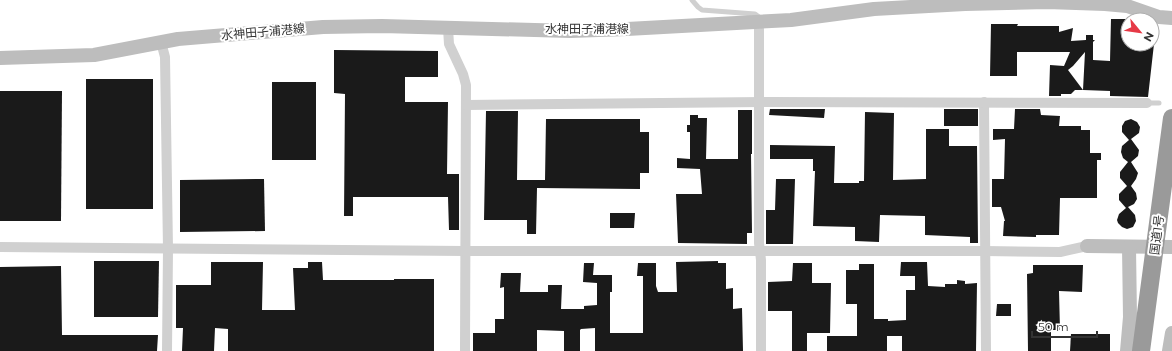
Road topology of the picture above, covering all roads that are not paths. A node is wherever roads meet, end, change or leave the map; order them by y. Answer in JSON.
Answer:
{"nodes":[{"id":1,"x":692,"y":0,"type":"edge"},
{"id":2,"x":1172,"y":18,"type":"edge"},
{"id":3,"x":759,"y":22,"type":"junction"},
{"id":4,"x":448,"y":28,"type":"junction"},
{"id":5,"x":161,"y":42,"type":"junction"},
{"id":6,"x":0,"y":58,"type":"edge"},
{"id":7,"x":984,"y":102,"type":"junction"},
{"id":8,"x":759,"y":103,"type":"junction"},
{"id":9,"x":1159,"y":103,"type":"dead end"},
{"id":10,"x":1147,"y":104,"type":"joint"},
{"id":11,"x":466,"y":105,"type":"junction"},
{"id":12,"x":1172,"y":118,"type":"edge"},
{"id":13,"x":1172,"y":214,"type":"edge"},
{"id":14,"x":1166,"y":237,"type":"edge"},
{"id":15,"x":1087,"y":246,"type":"joint"},
{"id":16,"x":0,"y":247,"type":"edge"},
{"id":17,"x":1129,"y":247,"type":"junction"},
{"id":18,"x":168,"y":249,"type":"junction"},
{"id":19,"x":465,"y":251,"type":"junction"},
{"id":20,"x":760,"y":251,"type":"junction"},
{"id":21,"x":985,"y":251,"type":"junction"},
{"id":22,"x":1158,"y":270,"type":"junction"},
{"id":23,"x":1172,"y":333,"type":"edge"},
{"id":24,"x":167,"y":351,"type":"edge"},
{"id":25,"x":465,"y":351,"type":"edge"},
{"id":26,"x":761,"y":351,"type":"edge"},
{"id":27,"x":986,"y":351,"type":"edge"},
{"id":28,"x":1127,"y":351,"type":"edge"},
{"id":29,"x":1141,"y":351,"type":"edge"},
{"id":30,"x":1154,"y":351,"type":"edge"},
{"id":31,"x":1169,"y":351,"type":"edge"}],
"edges":[{"from":1,"to":3,"type":"lane"},
{"from":2,"to":3,"type":"main road","name":"水神田子浦港線"},
{"from":3,"to":4,"type":"main road","name":"水神田子浦港線"},
{"from":3,"to":8,"type":"street"},
{"from":4,"to":5,"type":"main road","name":"水神田子浦港線"},
{"from":4,"to":11,"type":"street"},
{"from":5,"to":6,"type":"main road","name":"水神田子浦港線"},
{"from":5,"to":18,"type":"street"},
{"from":7,"to":8,"type":"street"},
{"from":7,"to":10,"type":"street"},
{"from":7,"to":21,"type":"street"},
{"from":8,"to":11,"type":"street"},
{"from":8,"to":20,"type":"street"},
{"from":9,"to":10,"type":"lane"},
{"from":11,"to":19,"type":"street"},
{"from":12,"to":14,"type":"highway","name":"国道1号"},
{"from":13,"to":14,"type":"highway","name":"国道1号"},
{"from":14,"to":17,"type":"main road"},
{"from":14,"to":22,"type":"highway","name":"国道1号"},
{"from":15,"to":17,"type":"main road"},
{"from":15,"to":21,"type":"street"},
{"from":16,"to":18,"type":"street"},
{"from":17,"to":28,"type":"main road"},
{"from":18,"to":19,"type":"street"},
{"from":18,"to":24,"type":"street"},
{"from":19,"to":20,"type":"street"},
{"from":19,"to":25,"type":"street"},
{"from":20,"to":21,"type":"street"},
{"from":20,"to":26,"type":"street"},
{"from":21,"to":27,"type":"street"},
{"from":22,"to":29,"type":"highway","name":"国道1号"},
{"from":22,"to":30,"type":"highway","name":"国道1号"},
{"from":23,"to":31,"type":"main road"}]}
